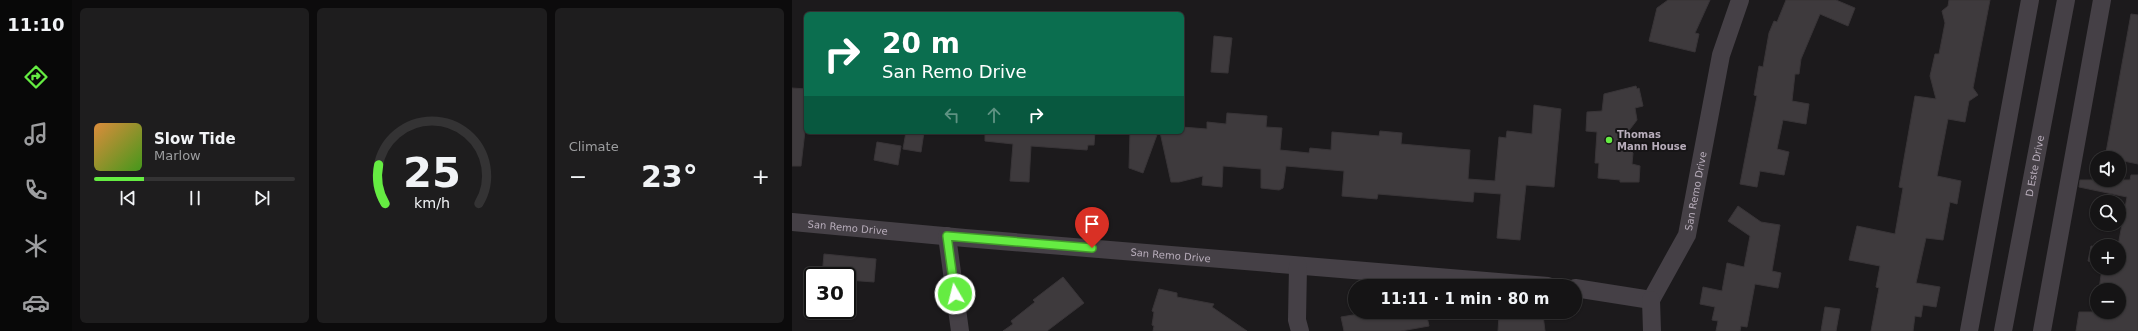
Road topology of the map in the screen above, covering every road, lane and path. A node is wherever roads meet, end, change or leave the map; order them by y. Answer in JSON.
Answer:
{"nodes":[{"id":1,"x":1740,"y":0,"type":"edge"},
{"id":2,"x":2030,"y":0,"type":"edge"},
{"id":3,"x":2066,"y":0,"type":"edge"},
{"id":4,"x":2102,"y":0,"type":"edge"},
{"id":5,"x":792,"y":222,"type":"edge"},
{"id":6,"x":947,"y":236,"type":"junction"},
{"id":7,"x":1298,"y":266,"type":"junction"},
{"id":8,"x":1460,"y":279,"type":"edge"},
{"id":9,"x":1582,"y":289,"type":"edge"},
{"id":10,"x":1651,"y":300,"type":"junction"},
{"id":11,"x":960,"y":331,"type":"edge"},
{"id":12,"x":1300,"y":331,"type":"edge"},
{"id":13,"x":1652,"y":331,"type":"edge"},
{"id":14,"x":1969,"y":331,"type":"edge"},
{"id":15,"x":2002,"y":331,"type":"edge"},
{"id":16,"x":2042,"y":331,"type":"edge"}],
"edges":[{"from":1,"to":10,"type":"street","name":"San Remo Drive"},
{"from":2,"to":14,"type":"street"},
{"from":3,"to":15,"type":"street","name":"D Este Drive"},
{"from":4,"to":16,"type":"street"},
{"from":5,"to":6,"type":"street","name":"San Remo Drive"},
{"from":6,"to":7,"type":"street","name":"San Remo Drive"},
{"from":6,"to":11,"type":"street"},
{"from":7,"to":8,"type":"street","name":"San Remo Drive"},
{"from":7,"to":12,"type":"street"},
{"from":9,"to":10,"type":"street"},
{"from":10,"to":13,"type":"street"}]}
